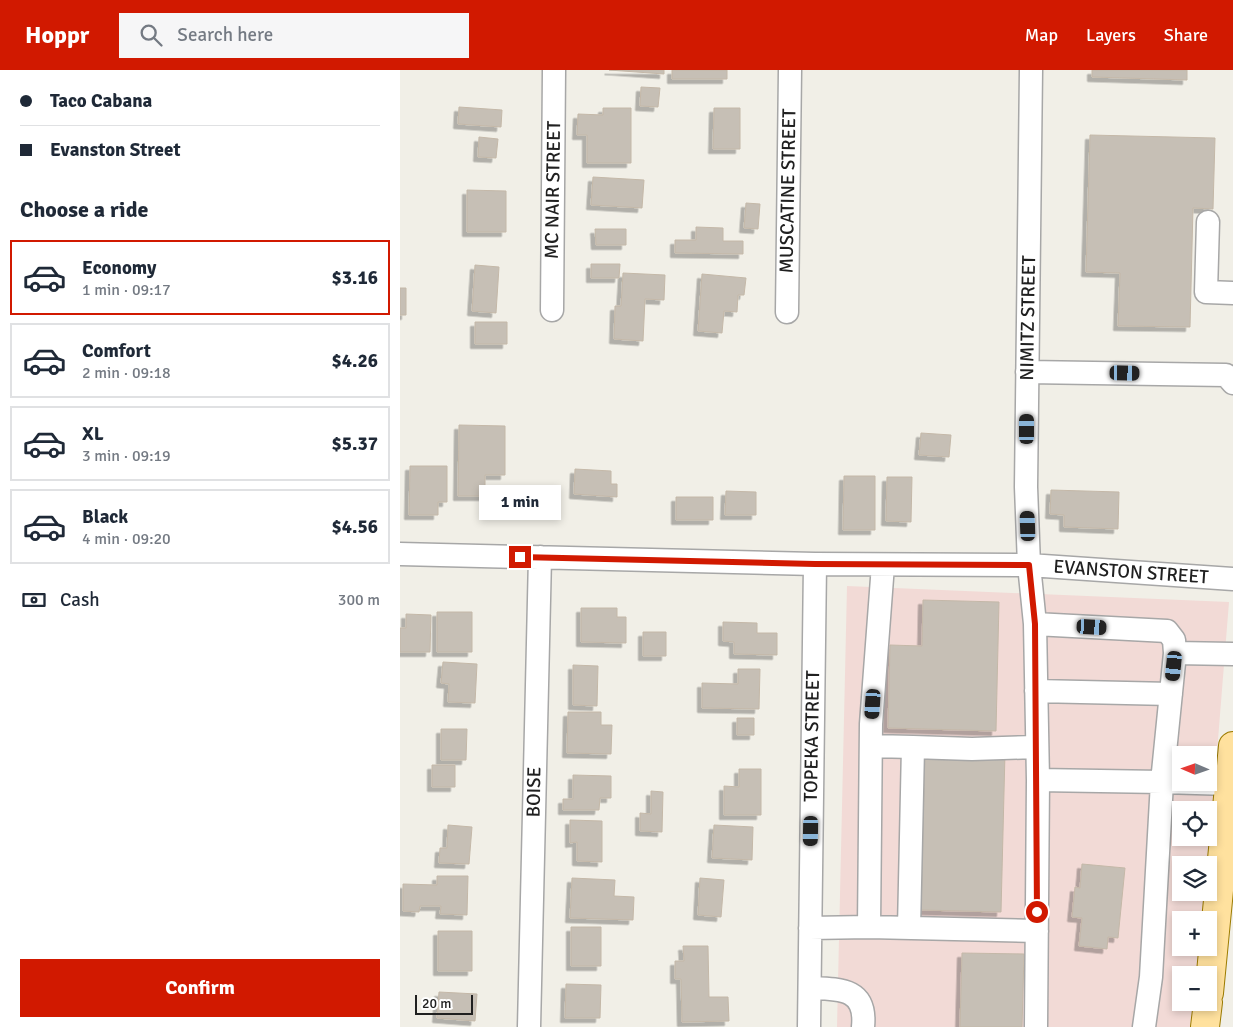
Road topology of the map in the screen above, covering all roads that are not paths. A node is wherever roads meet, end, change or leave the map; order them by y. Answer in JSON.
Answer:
{"nodes":[{"id":1,"x":554,"y":70,"type":"edge"},
{"id":2,"x":790,"y":70,"type":"edge"},
{"id":3,"x":1031,"y":70,"type":"edge"},
{"id":4,"x":1208,"y":222,"type":"dead end"},
{"id":5,"x":1233,"y":293,"type":"edge"},
{"id":6,"x":552,"y":310,"type":"dead end"},
{"id":7,"x":787,"y":312,"type":"dead end"},
{"id":8,"x":1027,"y":372,"type":"junction"},
{"id":9,"x":1233,"y":383,"type":"edge"},
{"id":10,"x":400,"y":554,"type":"edge"},
{"id":11,"x":540,"y":557,"type":"junction"},
{"id":12,"x":815,"y":564,"type":"junction"},
{"id":13,"x":883,"y":565,"type":"junction"},
{"id":14,"x":1029,"y":565,"type":"junction"},
{"id":15,"x":1233,"y":579,"type":"edge"},
{"id":16,"x":1035,"y":624,"type":"junction"},
{"id":17,"x":1175,"y":653,"type":"junction"},
{"id":18,"x":1233,"y":654,"type":"edge"},
{"id":19,"x":1036,"y":691,"type":"junction"},
{"id":20,"x":1171,"y":694,"type":"junction"},
{"id":21,"x":871,"y":746,"type":"junction"},
{"id":22,"x":912,"y":746,"type":"junction"},
{"id":23,"x":1233,"y":746,"type":"edge"},
{"id":24,"x":1036,"y":747,"type":"junction"},
{"id":25,"x":1038,"y":780,"type":"junction"},
{"id":26,"x":1162,"y":782,"type":"junction"},
{"id":27,"x":1230,"y":784,"type":"junction"},
{"id":28,"x":869,"y":927,"type":"junction"},
{"id":29,"x":810,"y":928,"type":"junction"},
{"id":30,"x":909,"y":928,"type":"junction"},
{"id":31,"x":1037,"y":931,"type":"junction"},
{"id":32,"x":1212,"y":966,"type":"edge"},
{"id":33,"x":810,"y":988,"type":"junction"},
{"id":34,"x":1207,"y":1011,"type":"edge"},
{"id":35,"x":528,"y":1027,"type":"edge"},
{"id":36,"x":809,"y":1027,"type":"edge"},
{"id":37,"x":863,"y":1027,"type":"edge"},
{"id":38,"x":1036,"y":1027,"type":"edge"},
{"id":39,"x":1144,"y":1027,"type":"edge"},
{"id":40,"x":1205,"y":1027,"type":"edge"}],
"edges":[{"from":1,"to":6,"type":"street","name":"MC NAIR STREET"},
{"from":2,"to":7,"type":"street","name":"MUSCATINE STREET"},
{"from":3,"to":8,"type":"street","name":"NIMITZ STREET"},
{"from":4,"to":5,"type":"street"},
{"from":8,"to":9,"type":"street"},
{"from":8,"to":14,"type":"street","name":"NIMITZ STREET"},
{"from":10,"to":11,"type":"street","name":"EVANSTON STREET"},
{"from":11,"to":12,"type":"street","name":"EVANSTON STREET"},
{"from":11,"to":35,"type":"street","name":"BOISE"},
{"from":12,"to":13,"type":"street","name":"EVANSTON STREET"},
{"from":12,"to":29,"type":"street","name":"TOPEKA STREET"},
{"from":13,"to":14,"type":"street","name":"EVANSTON STREET"},
{"from":13,"to":21,"type":"street"},
{"from":14,"to":15,"type":"street","name":"EVANSTON STREET"},
{"from":14,"to":16,"type":"street","name":"NIMITZ STREET"},
{"from":16,"to":17,"type":"street"},
{"from":16,"to":19,"type":"street","name":"NIMITZ STREET"},
{"from":17,"to":18,"type":"street"},
{"from":17,"to":20,"type":"street"},
{"from":19,"to":20,"type":"street"},
{"from":19,"to":24,"type":"street","name":"NIMITZ STREET"},
{"from":20,"to":26,"type":"street"},
{"from":21,"to":22,"type":"street"},
{"from":21,"to":28,"type":"street"},
{"from":22,"to":24,"type":"street"},
{"from":22,"to":30,"type":"street"},
{"from":23,"to":27,"type":"main road"},
{"from":24,"to":25,"type":"street","name":"NIMITZ STREET"},
{"from":25,"to":26,"type":"street"},
{"from":25,"to":31,"type":"street","name":"NIMITZ STREET"},
{"from":26,"to":27,"type":"street"},
{"from":26,"to":39,"type":"street"},
{"from":27,"to":32,"type":"main road"},
{"from":28,"to":29,"type":"street"},
{"from":28,"to":30,"type":"street"},
{"from":29,"to":33,"type":"street","name":"TOPEKA STREET"},
{"from":30,"to":31,"type":"street"},
{"from":31,"to":38,"type":"street","name":"NIMITZ STREET"},
{"from":33,"to":36,"type":"street","name":"TOPEKA STREET"},
{"from":33,"to":37,"type":"street"},
{"from":34,"to":40,"type":"main road"}]}
